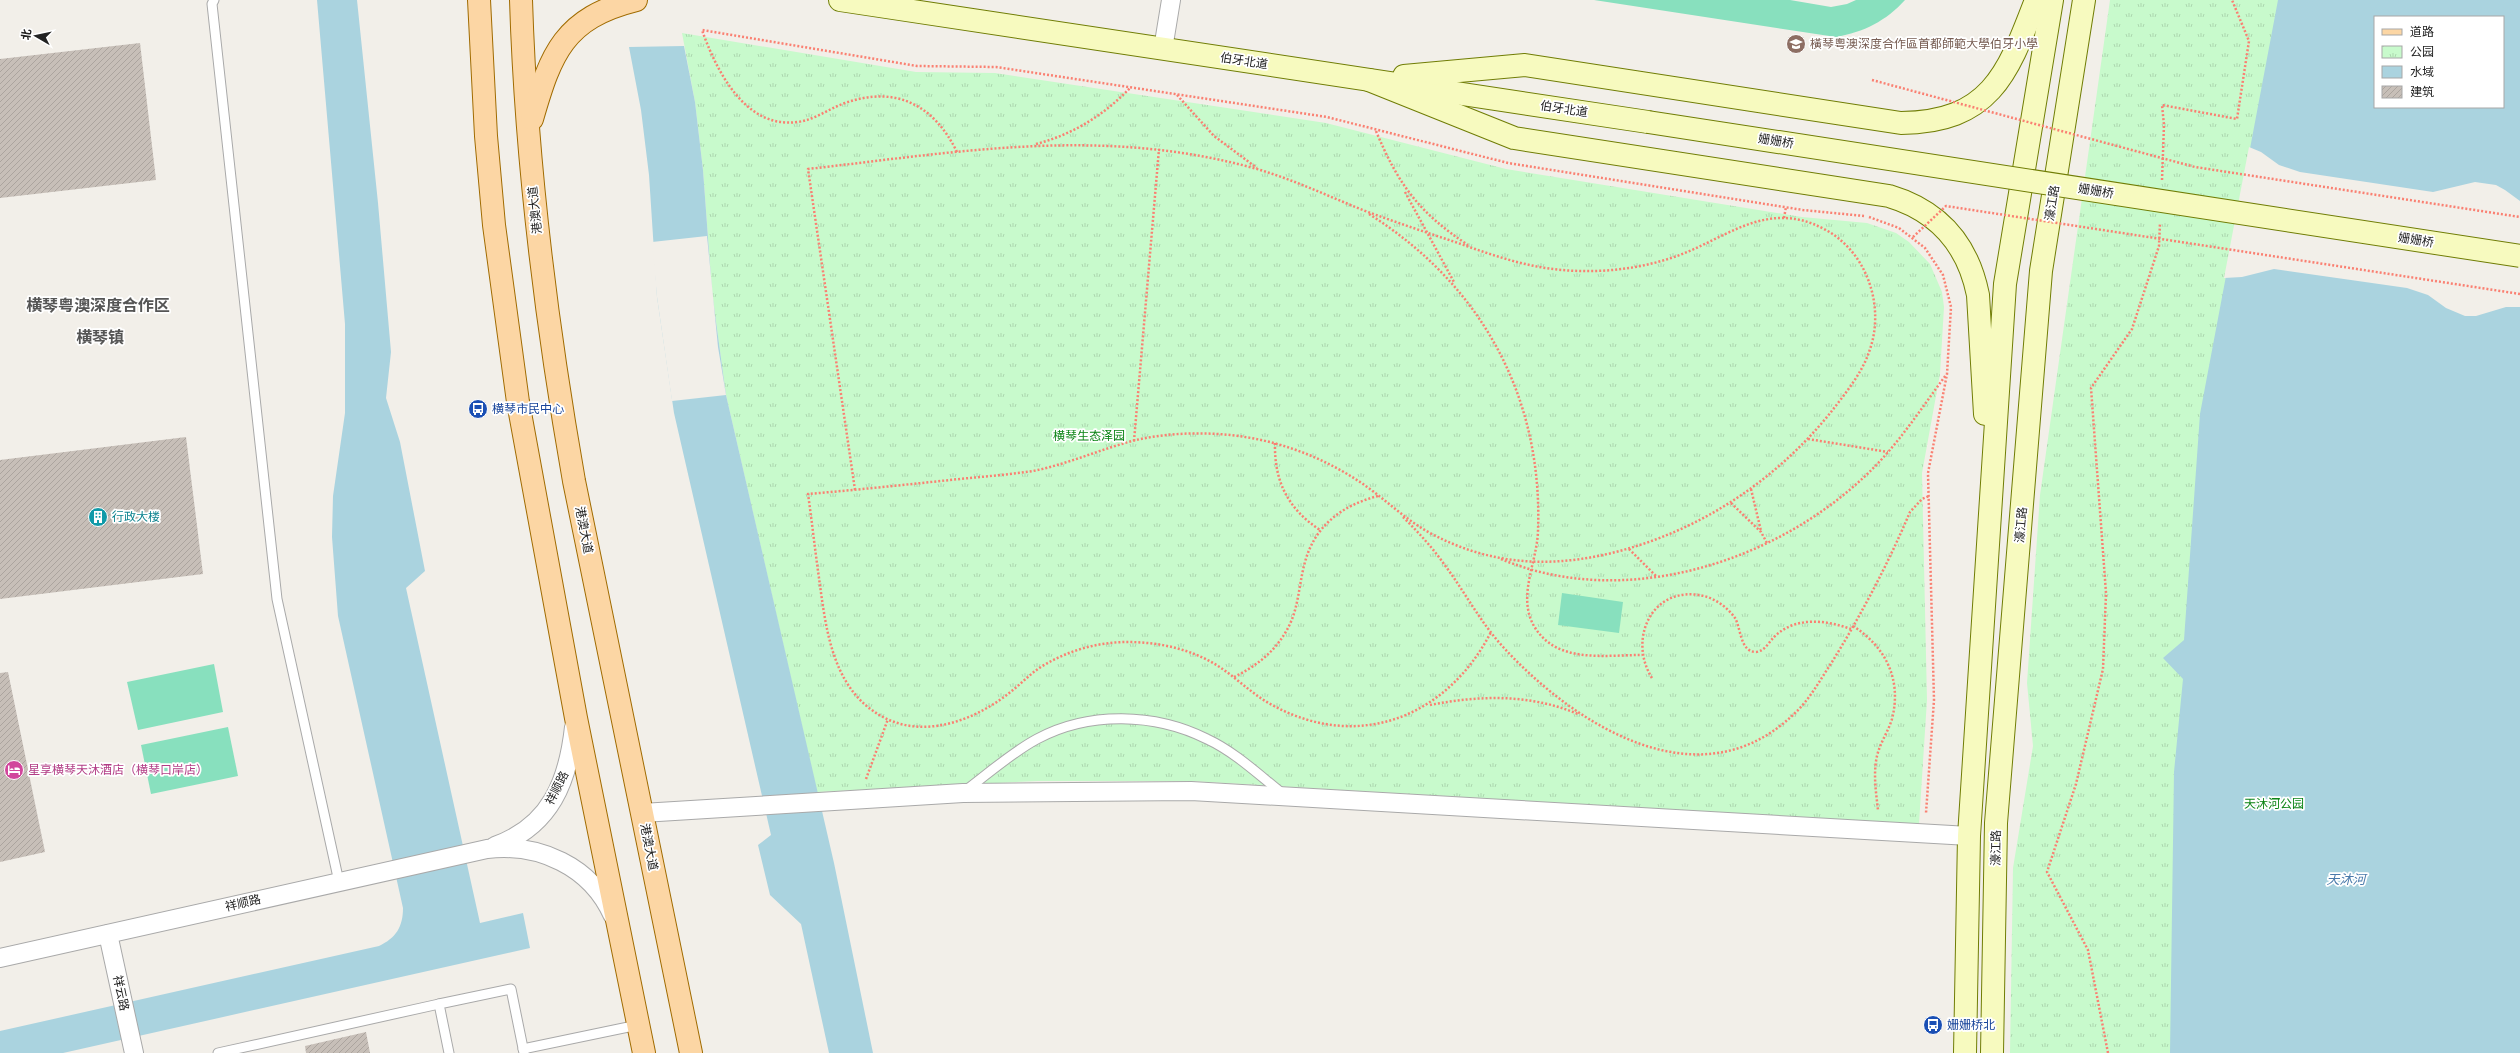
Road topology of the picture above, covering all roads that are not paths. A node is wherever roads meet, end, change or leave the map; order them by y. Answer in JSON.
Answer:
{"nodes":[{"id":1,"x":214,"y":0,"type":"edge"},
{"id":2,"x":479,"y":0,"type":"edge"},
{"id":3,"x":521,"y":0,"type":"edge"},
{"id":4,"x":636,"y":0,"type":"edge"},
{"id":5,"x":840,"y":0,"type":"edge"},
{"id":6,"x":1170,"y":0,"type":"edge"},
{"id":7,"x":2036,"y":0,"type":"edge"},
{"id":8,"x":2052,"y":0,"type":"edge"},
{"id":9,"x":2084,"y":0,"type":"edge"},
{"id":10,"x":1163,"y":49,"type":"junction"},
{"id":11,"x":1369,"y":80,"type":"junction"},
{"id":12,"x":1648,"y":122,"type":"joint"},
{"id":13,"x":528,"y":136,"type":"junction"},
{"id":14,"x":2520,"y":256,"type":"edge"},
{"id":15,"x":1991,"y":504,"type":"junction"},
{"id":16,"x":576,"y":718,"type":"junction"},
{"id":17,"x":963,"y":793,"type":"junction"},
{"id":18,"x":1286,"y":796,"type":"junction"},
{"id":19,"x":642,"y":813,"type":"junction"},
{"id":20,"x":1969,"y":836,"type":"junction"},
{"id":21,"x":487,"y":849,"type":"junction"},
{"id":22,"x":339,"y":882,"type":"junction"},
{"id":23,"x":617,"y":925,"type":"junction"},
{"id":24,"x":108,"y":934,"type":"junction"},
{"id":25,"x":0,"y":958,"type":"edge"},
{"id":26,"x":438,"y":1004,"type":"junction"},
{"id":27,"x":638,"y":1025,"type":"junction"},
{"id":28,"x":524,"y":1051,"type":"edge"},
{"id":29,"x":134,"y":1053,"type":"edge"},
{"id":30,"x":218,"y":1053,"type":"edge"},
{"id":31,"x":449,"y":1053,"type":"edge"},
{"id":32,"x":644,"y":1053,"type":"edge"},
{"id":33,"x":690,"y":1053,"type":"edge"},
{"id":34,"x":1965,"y":1053,"type":"edge"},
{"id":35,"x":1992,"y":1053,"type":"edge"}],
"edges":[{"from":1,"to":22,"type":"lane"},
{"from":2,"to":16,"type":"main road"},
{"from":3,"to":13,"type":"main road","name":"港澳大道"},
{"from":4,"to":13,"type":"main road"},
{"from":5,"to":10,"type":"main road","name":"伯牙北道"},
{"from":6,"to":10,"type":"street"},
{"from":7,"to":11,"type":"main road"},
{"from":8,"to":15,"type":"main road"},
{"from":9,"to":35,"type":"main road","name":"濠江路"},
{"from":10,"to":11,"type":"main road","name":"伯牙北道"},
{"from":11,"to":12,"type":"main road","name":"伯牙北道"},
{"from":11,"to":15,"type":"main road"},
{"from":12,"to":14,"type":"main road","name":"姗姗桥","bridge":true},
{"from":13,"to":19,"type":"main road","name":"港澳大道"},
{"from":15,"to":20,"type":"main road"},
{"from":16,"to":21,"type":"street","name":"祥顺路"},
{"from":16,"to":23,"type":"main road"},
{"from":17,"to":18,"type":"street"},
{"from":17,"to":18,"type":"lane"},
{"from":17,"to":19,"type":"street"},
{"from":18,"to":20,"type":"street"},
{"from":19,"to":33,"type":"main road","name":"港澳大道"},
{"from":20,"to":34,"type":"main road"},
{"from":21,"to":22,"type":"street","name":"祥顺路"},
{"from":21,"to":23,"type":"street","name":"祥顺路"},
{"from":22,"to":24,"type":"street","name":"祥顺路"},
{"from":23,"to":27,"type":"main road"},
{"from":24,"to":25,"type":"street","name":"祥顺路"},
{"from":24,"to":29,"type":"street","name":"祥云路"},
{"from":26,"to":28,"type":"lane"},
{"from":26,"to":30,"type":"lane"},
{"from":26,"to":31,"type":"lane"},
{"from":27,"to":28,"type":"lane"},
{"from":27,"to":32,"type":"main road"}]}
